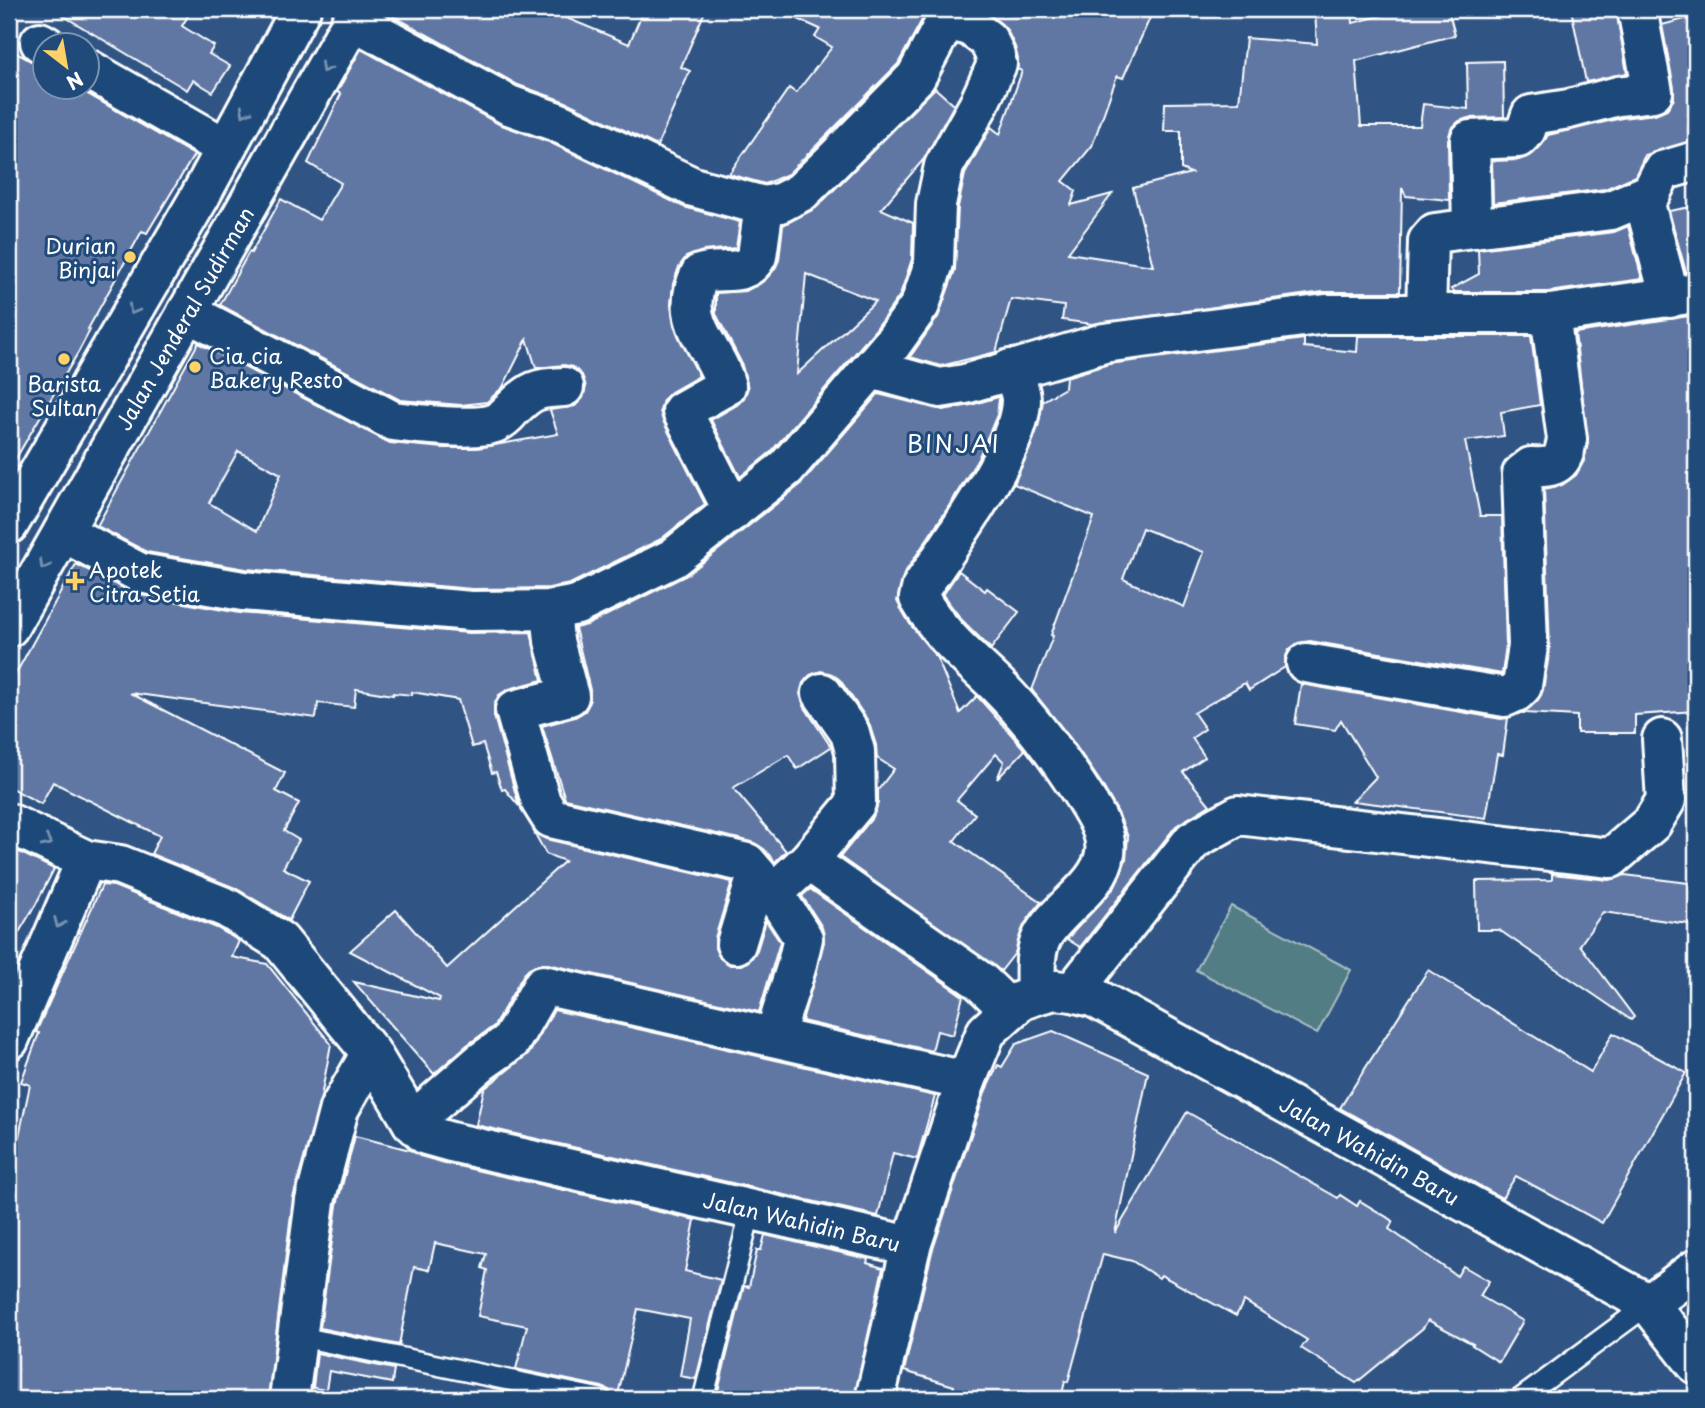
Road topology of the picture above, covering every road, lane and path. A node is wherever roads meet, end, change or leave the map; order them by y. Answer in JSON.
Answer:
{"nodes":[{"id":1,"x":301,"y":9,"type":"edge"},
{"id":2,"x":1637,"y":9,"type":"edge"},
{"id":3,"x":356,"y":14,"type":"edge"},
{"id":4,"x":938,"y":14,"type":"edge"},
{"id":5,"x":102,"y":77,"type":"edge"},
{"id":6,"x":226,"y":148,"type":"junction"},
{"id":7,"x":1696,"y":161,"type":"edge"},
{"id":8,"x":1643,"y":197,"type":"junction"},
{"id":9,"x":198,"y":200,"type":"junction"},
{"id":10,"x":764,"y":206,"type":"junction"},
{"id":11,"x":237,"y":223,"type":"junction"},
{"id":12,"x":1472,"y":228,"type":"junction"},
{"id":13,"x":1683,"y":295,"type":"edge"},
{"id":14,"x":187,"y":312,"type":"junction"},
{"id":15,"x":1426,"y":314,"type":"junction"},
{"id":16,"x":1550,"y":314,"type":"junction"},
{"id":17,"x":871,"y":369,"type":"junction"},
{"id":18,"x":1010,"y":369,"type":"junction"},
{"id":19,"x":564,"y":387,"type":"dead end"},
{"id":20,"x":91,"y":481,"type":"junction"},
{"id":21,"x":733,"y":511,"type":"junction"},
{"id":22,"x":12,"y":517,"type":"edge"},
{"id":23,"x":63,"y":532,"type":"junction"},
{"id":24,"x":551,"y":610,"type":"junction"},
{"id":25,"x":9,"y":627,"type":"edge"},
{"id":26,"x":1306,"y":663,"type":"dead end"},
{"id":27,"x":822,"y":692,"type":"dead end"},
{"id":28,"x":1661,"y":739,"type":"dead end"},
{"id":29,"x":9,"y":823,"type":"edge"},
{"id":30,"x":86,"y":860,"type":"junction"},
{"id":31,"x":808,"y":862,"type":"junction"},
{"id":32,"x":768,"y":881,"type":"junction"},
{"id":33,"x":736,"y":944,"type":"dead end"},
{"id":34,"x":1040,"y":999,"type":"junction"},
{"id":35,"x":774,"y":1037,"type":"junction"},
{"id":36,"x":9,"y":1041,"type":"edge"},
{"id":37,"x":371,"y":1053,"type":"junction"},
{"id":38,"x":965,"y":1081,"type":"junction"},
{"id":39,"x":412,"y":1122,"type":"junction"},
{"id":40,"x":751,"y":1210,"type":"junction"},
{"id":41,"x":911,"y":1246,"type":"junction"},
{"id":42,"x":1696,"y":1269,"type":"edge"},
{"id":43,"x":1648,"y":1304,"type":"junction"},
{"id":44,"x":297,"y":1336,"type":"junction"},
{"id":45,"x":1696,"y":1364,"type":"edge"},
{"id":46,"x":289,"y":1399,"type":"edge"},
{"id":47,"x":600,"y":1399,"type":"edge"},
{"id":48,"x":703,"y":1399,"type":"edge"},
{"id":49,"x":875,"y":1399,"type":"edge"},
{"id":50,"x":1520,"y":1399,"type":"edge"}],
"edges":[{"from":1,"to":6,"type":"street","one_way":true},
{"from":2,"to":12,"type":"street"},
{"from":3,"to":10,"type":"street"},
{"from":3,"to":11,"type":"street","name":"Jalan Jenderal Sudirman","one_way":true},
{"from":4,"to":10,"type":"street"},
{"from":4,"to":17,"type":"street"},
{"from":5,"to":6,"type":"street"},
{"from":6,"to":9,"type":"street"},
{"from":7,"to":8,"type":"street"},
{"from":8,"to":12,"type":"street"},
{"from":8,"to":13,"type":"street"},
{"from":9,"to":11,"type":"street"},
{"from":9,"to":22,"type":"street","one_way":true},
{"from":10,"to":21,"type":"street"},
{"from":11,"to":14,"type":"street","name":"Jalan Jenderal Sudirman"},
{"from":12,"to":15,"type":"street"},
{"from":13,"to":16,"type":"street"},
{"from":14,"to":19,"type":"street"},
{"from":14,"to":20,"type":"street","name":"Jalan Jenderal Sudirman"},
{"from":15,"to":16,"type":"street"},
{"from":15,"to":18,"type":"street"},
{"from":16,"to":26,"type":"street"},
{"from":17,"to":18,"type":"street"},
{"from":17,"to":21,"type":"street"},
{"from":18,"to":34,"type":"street"},
{"from":20,"to":22,"type":"street"},
{"from":20,"to":23,"type":"street","name":"Jalan Jenderal Sudirman"},
{"from":21,"to":24,"type":"street"},
{"from":23,"to":24,"type":"street"},
{"from":23,"to":25,"type":"street","name":"Jalan Jenderal Sudirman","one_way":true},
{"from":24,"to":32,"type":"street"},
{"from":27,"to":31,"type":"street"},
{"from":28,"to":34,"type":"street"},
{"from":29,"to":30,"type":"street","name":"Jalan Wahidin Baru","one_way":true},
{"from":30,"to":36,"type":"street","one_way":true},
{"from":30,"to":37,"type":"street","name":"Jalan Wahidin Baru"},
{"from":31,"to":32,"type":"street"},
{"from":31,"to":34,"type":"street"},
{"from":32,"to":33,"type":"street"},
{"from":32,"to":35,"type":"street"},
{"from":34,"to":38,"type":"street","name":"Jalan Wahidin Baru"},
{"from":34,"to":43,"type":"street","name":"Jalan Wahidin Baru"},
{"from":35,"to":38,"type":"street"},
{"from":35,"to":39,"type":"street"},
{"from":37,"to":39,"type":"street","name":"Jalan Wahidin Baru"},
{"from":37,"to":44,"type":"street"},
{"from":38,"to":41,"type":"street","name":"Jalan Wahidin Baru"},
{"from":39,"to":40,"type":"street","name":"Jalan Wahidin Baru"},
{"from":40,"to":41,"type":"street","name":"Jalan Wahidin Baru"},
{"from":40,"to":48,"type":"lane"},
{"from":41,"to":49,"type":"street"},
{"from":42,"to":43,"type":"street"},
{"from":43,"to":45,"type":"street"},
{"from":43,"to":50,"type":"lane"},
{"from":44,"to":46,"type":"street"},
{"from":44,"to":47,"type":"lane"}]}
